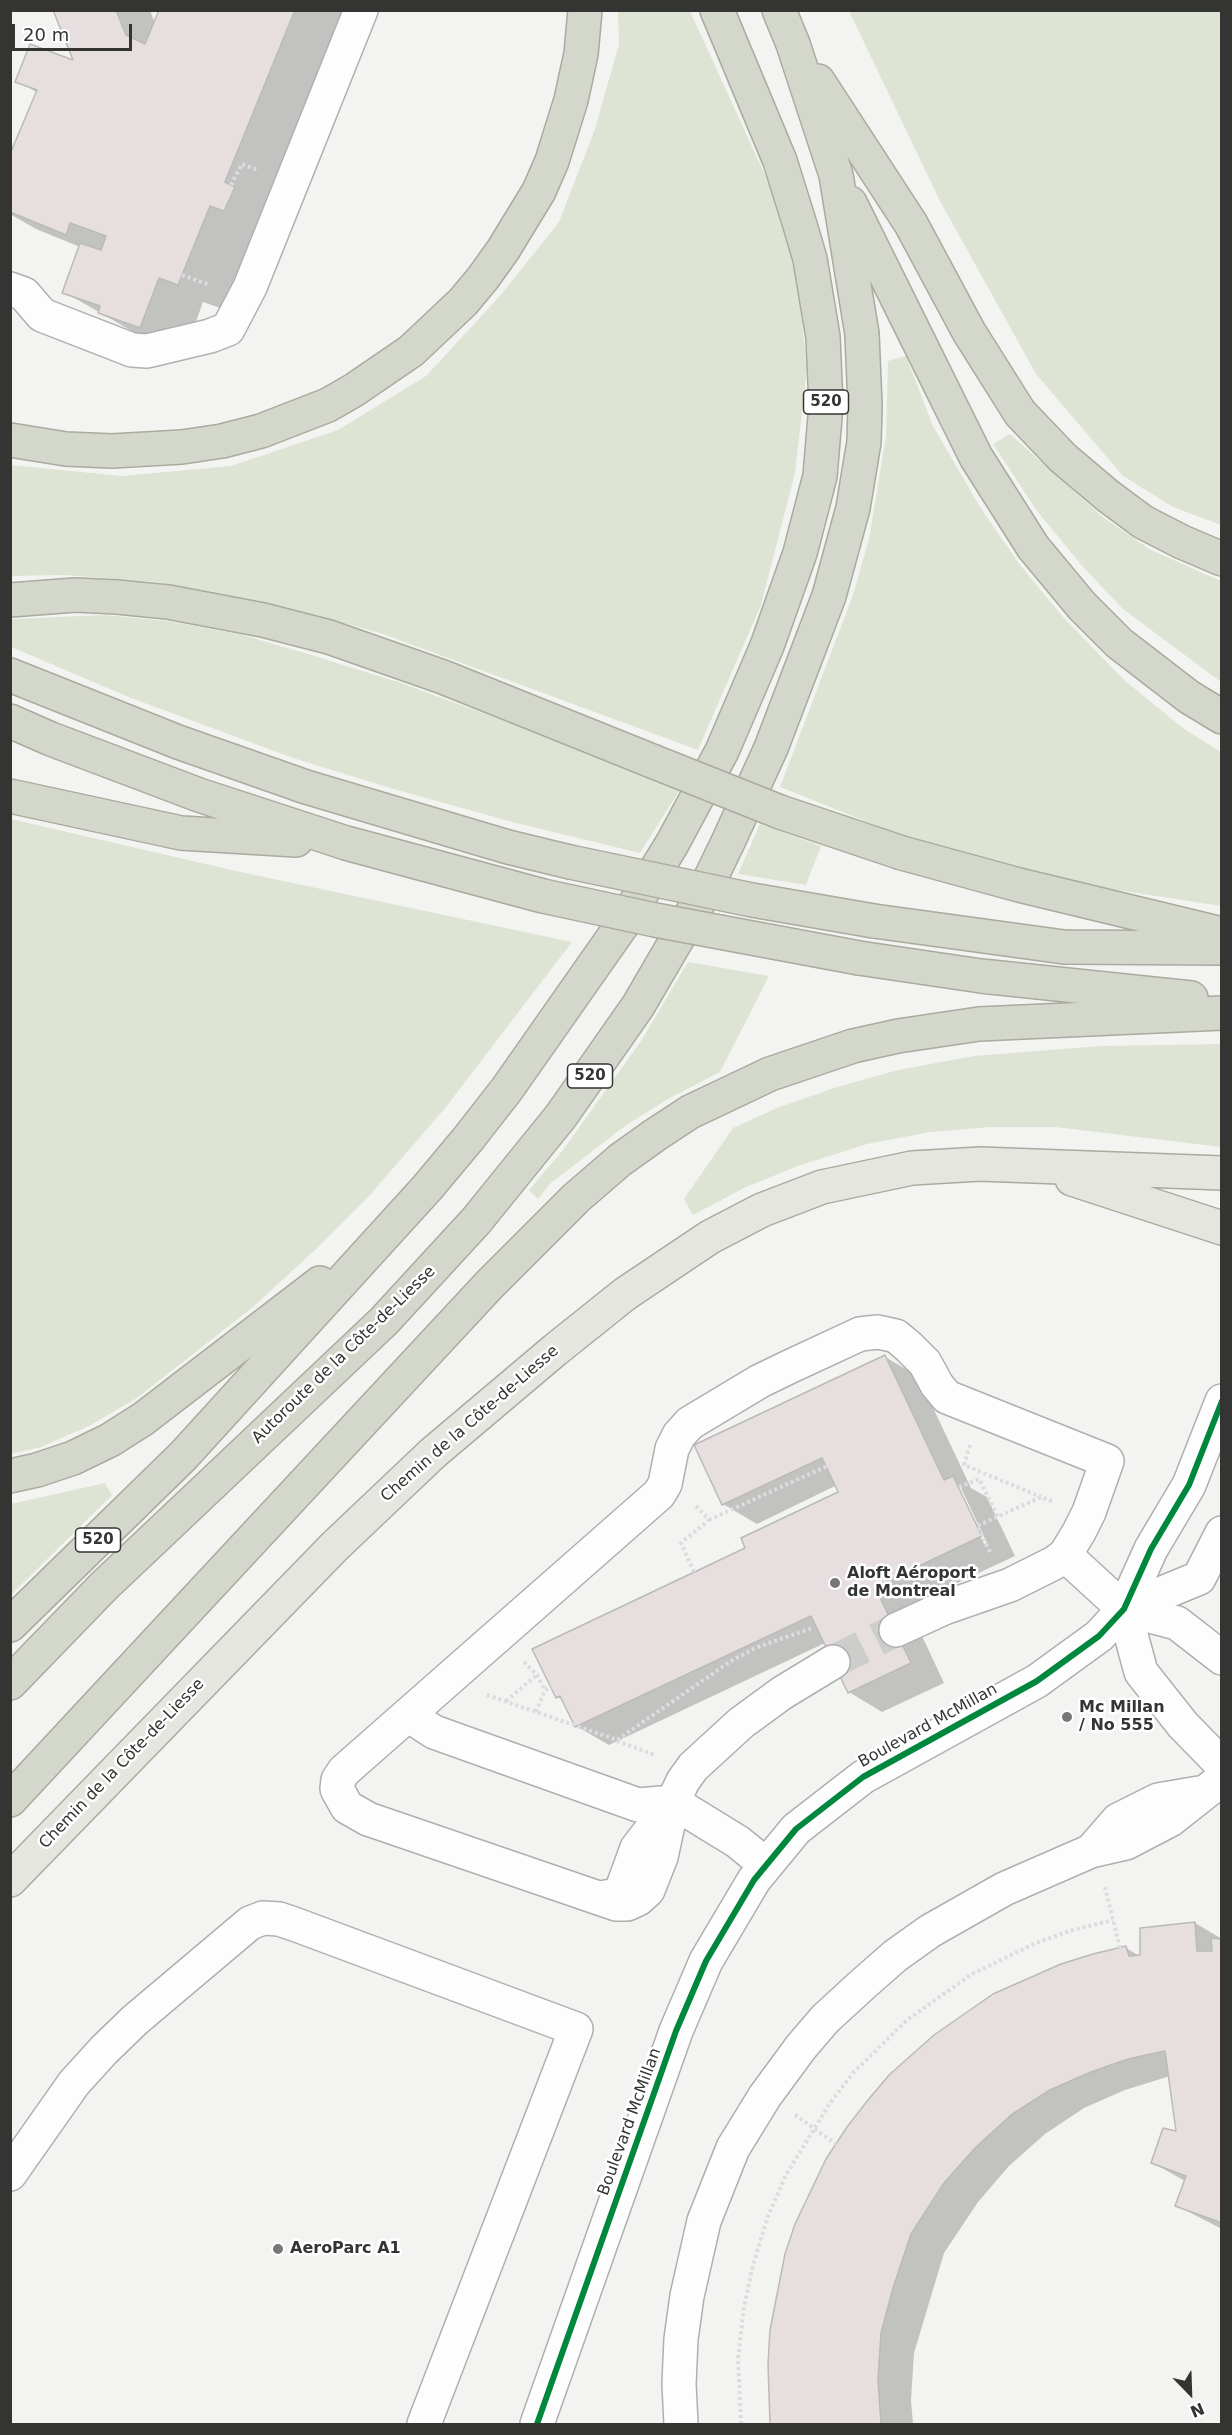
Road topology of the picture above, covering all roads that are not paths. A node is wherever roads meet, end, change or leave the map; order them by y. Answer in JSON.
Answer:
{"nodes":[{"id":1,"x":361,"y":10,"type":"edge"},
{"id":2,"x":585,"y":10,"type":"edge"},
{"id":3,"x":717,"y":10,"type":"edge"},
{"id":4,"x":780,"y":10,"type":"edge"},
{"id":5,"x":793,"y":44,"type":"junction"},
{"id":6,"x":836,"y":175,"type":"junction"},
{"id":7,"x":10,"y":289,"type":"edge"},
{"id":8,"x":10,"y":440,"type":"edge"},
{"id":9,"x":1221,"y":559,"type":"edge"},
{"id":10,"x":10,"y":600,"type":"edge"},
{"id":11,"x":10,"y":675,"type":"edge"},
{"id":12,"x":1221,"y":717,"type":"edge"},
{"id":13,"x":10,"y":721,"type":"edge"},
{"id":14,"x":10,"y":796,"type":"edge"},
{"id":15,"x":346,"y":843,"type":"junction"},
{"id":16,"x":1221,"y":934,"type":"edge"},
{"id":17,"x":1221,"y":948,"type":"edge"},
{"id":18,"x":1221,"y":1001,"type":"edge"},
{"id":19,"x":1221,"y":1012,"type":"edge"},
{"id":20,"x":1039,"y":1168,"type":"junction"},
{"id":21,"x":1221,"y":1173,"type":"edge"},
{"id":22,"x":1221,"y":1228,"type":"edge"},
{"id":23,"x":388,"y":1231,"type":"junction"},
{"id":24,"x":1221,"y":1401,"type":"edge"},
{"id":25,"x":10,"y":1476,"type":"edge"},
{"id":26,"x":1221,"y":1533,"type":"edge"},
{"id":27,"x":1065,"y":1555,"type":"junction"},
{"id":28,"x":1124,"y":1609,"type":"junction"},
{"id":29,"x":10,"y":1625,"type":"edge"},
{"id":30,"x":896,"y":1630,"type":"tunnel mouth"},
{"id":31,"x":1221,"y":1658,"type":"edge"},
{"id":32,"x":833,"y":1662,"type":"tunnel mouth"},
{"id":33,"x":10,"y":1683,"type":"edge"},
{"id":34,"x":408,"y":1715,"type":"junction"},
{"id":35,"x":1216,"y":1779,"type":"edge"},
{"id":36,"x":10,"y":1800,"type":"edge"},
{"id":37,"x":673,"y":1802,"type":"junction"},
{"id":38,"x":765,"y":1864,"type":"junction"},
{"id":39,"x":10,"y":1880,"type":"edge"},
{"id":40,"x":10,"y":2174,"type":"edge"},
{"id":41,"x":424,"y":2424,"type":"edge"},
{"id":42,"x":537,"y":2424,"type":"edge"},
{"id":43,"x":681,"y":2424,"type":"edge"}],
"edges":[{"from":1,"to":7,"type":"street"},
{"from":2,"to":8,"type":"highway"},
{"from":3,"to":23,"type":"highway","number":"520"},
{"from":4,"to":5,"type":"highway","name":"Autoroute de la Côte-de-Liesse","number":"520"},
{"from":5,"to":6,"type":"highway","name":"Autoroute de la Côte-de-Liesse","number":"520"},
{"from":5,"to":9,"type":"highway"},
{"from":6,"to":12,"type":"highway"},
{"from":6,"to":33,"type":"highway","name":"Autoroute de la Côte-de-Liesse","number":"520"},
{"from":10,"to":16,"type":"highway","bridge":true},
{"from":11,"to":17,"type":"highway","bridge":true},
{"from":13,"to":15,"type":"highway"},
{"from":14,"to":15,"type":"highway"},
{"from":15,"to":18,"type":"highway","bridge":true},
{"from":19,"to":36,"type":"highway"},
{"from":20,"to":21,"type":"main road","name":"Chemin de la Côte-de-Liesse"},
{"from":20,"to":22,"type":"main road","name":"Chemin de la Côte-de-Liesse"},
{"from":20,"to":39,"type":"main road","name":"Chemin de la Côte-de-Liesse"},
{"from":23,"to":25,"type":"highway"},
{"from":23,"to":29,"type":"highway","number":"520"},
{"from":24,"to":28,"type":"street","name":"Boulevard McMillan"},
{"from":26,"to":28,"type":"street","name":"Boulevard McMillan"},
{"from":27,"to":28,"type":"street"},
{"from":27,"to":30,"type":"street"},
{"from":27,"to":34,"type":"street"},
{"from":28,"to":31,"type":"street"},
{"from":28,"to":35,"type":"street"},
{"from":28,"to":38,"type":"street","name":"Boulevard McMillan"},
{"from":32,"to":37,"type":"street"},
{"from":34,"to":37,"type":"street"},
{"from":34,"to":37,"type":"street"},
{"from":35,"to":43,"type":"street"},
{"from":37,"to":38,"type":"street"},
{"from":38,"to":42,"type":"street","name":"Boulevard McMillan"},
{"from":40,"to":41,"type":"street"}]}
